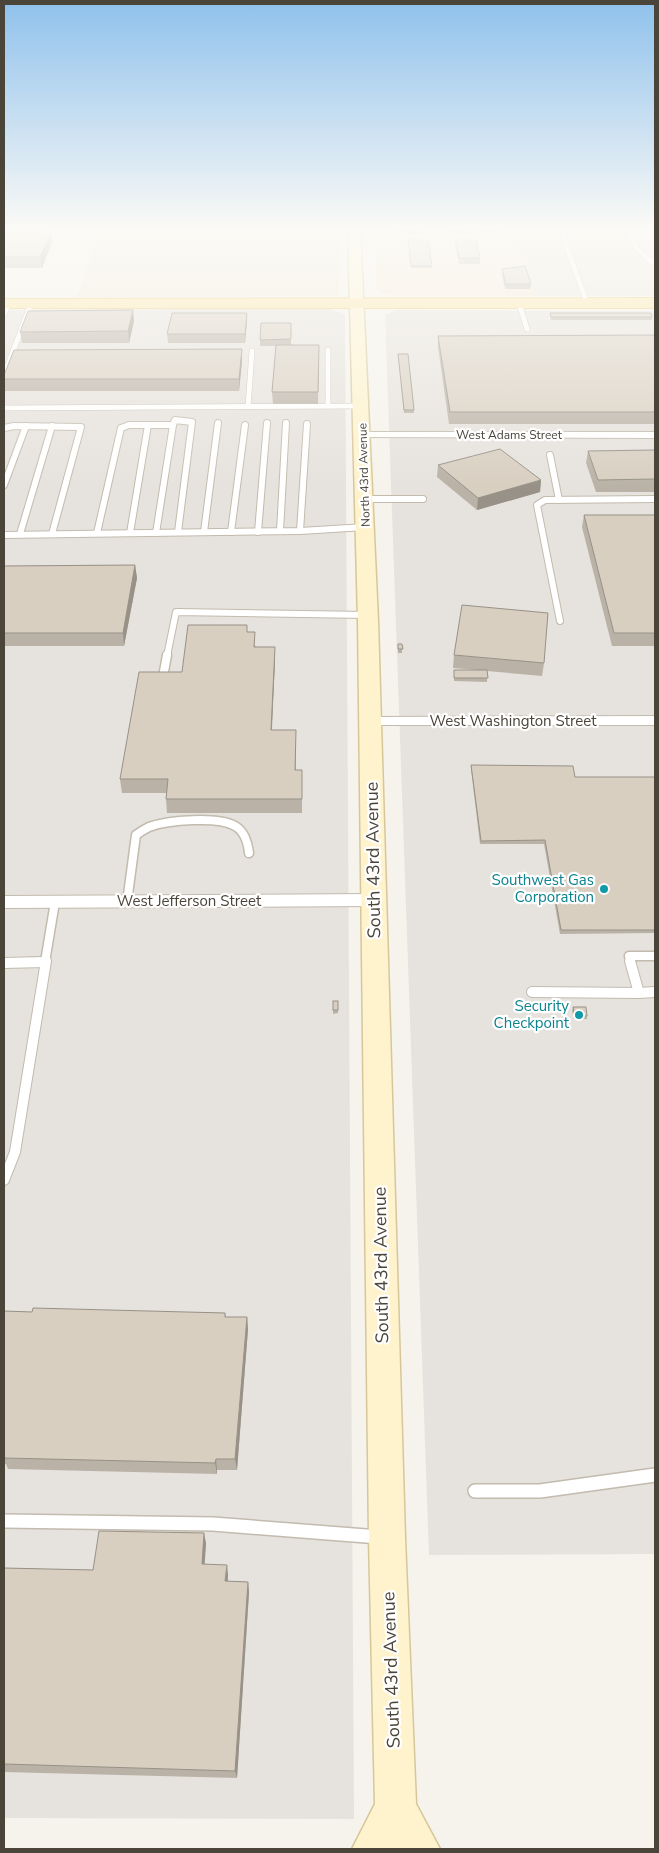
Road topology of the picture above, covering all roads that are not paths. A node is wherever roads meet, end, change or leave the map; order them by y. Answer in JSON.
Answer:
{"nodes":[{"id":1,"x":27,"y":314,"type":"edge"},
{"id":2,"x":358,"y":314,"type":"edge"},
{"id":3,"x":523,"y":314,"type":"edge"},
{"id":4,"x":527,"y":329,"type":"dead end"},
{"id":5,"x":328,"y":350,"type":"dead end"},
{"id":6,"x":252,"y":351,"type":"dead end"},
{"id":7,"x":4,"y":375,"type":"edge"},
{"id":8,"x":328,"y":406,"type":"junction"},
{"id":9,"x":362,"y":406,"type":"junction"},
{"id":10,"x":248,"y":407,"type":"junction"},
{"id":11,"x":4,"y":408,"type":"edge"},
{"id":12,"x":218,"y":423,"type":"dead end"},
{"id":13,"x":267,"y":423,"type":"dead end"},
{"id":14,"x":286,"y":423,"type":"dead end"},
{"id":15,"x":307,"y":424,"type":"dead end"},
{"id":16,"x":148,"y":425,"type":"junction"},
{"id":17,"x":173,"y":425,"type":"junction"},
{"id":18,"x":245,"y":425,"type":"dead end"},
{"id":19,"x":26,"y":426,"type":"junction"},
{"id":20,"x":52,"y":426,"type":"junction"},
{"id":21,"x":4,"y":428,"type":"edge"},
{"id":22,"x":655,"y":434,"type":"edge"},
{"id":23,"x":363,"y":435,"type":"junction"},
{"id":24,"x":550,"y":455,"type":"dead end"},
{"id":25,"x":4,"y":485,"type":"edge"},
{"id":26,"x":364,"y":498,"type":"junction"},
{"id":27,"x":423,"y":498,"type":"dead end"},
{"id":28,"x":655,"y":499,"type":"edge"},
{"id":29,"x":559,"y":500,"type":"junction"},
{"id":30,"x":365,"y":527,"type":"junction"},
{"id":31,"x":280,"y":531,"type":"junction"},
{"id":32,"x":300,"y":531,"type":"junction"},
{"id":33,"x":178,"y":532,"type":"junction"},
{"id":34,"x":204,"y":532,"type":"junction"},
{"id":35,"x":232,"y":532,"type":"junction"},
{"id":36,"x":258,"y":532,"type":"junction"},
{"id":37,"x":97,"y":533,"type":"junction"},
{"id":38,"x":130,"y":533,"type":"junction"},
{"id":39,"x":156,"y":533,"type":"junction"},
{"id":40,"x":20,"y":534,"type":"junction"},
{"id":41,"x":52,"y":534,"type":"junction"},
{"id":42,"x":4,"y":535,"type":"edge"},
{"id":43,"x":368,"y":615,"type":"junction"},
{"id":44,"x":560,"y":621,"type":"dead end"},
{"id":45,"x":163,"y":677,"type":"edge"},
{"id":46,"x":655,"y":720,"type":"edge"},
{"id":47,"x":371,"y":722,"type":"junction"},
{"id":48,"x":249,"y":853,"type":"dead end"},
{"id":49,"x":374,"y":900,"type":"junction"},
{"id":50,"x":4,"y":902,"type":"edge"},
{"id":51,"x":55,"y":902,"type":"junction"},
{"id":52,"x":127,"y":902,"type":"junction"},
{"id":53,"x":655,"y":956,"type":"edge"},
{"id":54,"x":45,"y":962,"type":"junction"},
{"id":55,"x":4,"y":963,"type":"edge"},
{"id":56,"x":532,"y":992,"type":"dead end"},
{"id":57,"x":655,"y":992,"type":"edge"},
{"id":58,"x":639,"y":993,"type":"junction"},
{"id":59,"x":4,"y":1180,"type":"edge"},
{"id":60,"x":655,"y":1475,"type":"edge"},
{"id":61,"x":475,"y":1490,"type":"dead end"},
{"id":62,"x":4,"y":1522,"type":"edge"},
{"id":63,"x":387,"y":1538,"type":"junction"},
{"id":64,"x":396,"y":1808,"type":"junction"},
{"id":65,"x":373,"y":1849,"type":"edge"},
{"id":66,"x":419,"y":1849,"type":"edge"}],
"edges":[{"from":1,"to":7,"type":"lane"},
{"from":2,"to":9,"type":"main road","name":"North 43rd Avenue"},
{"from":3,"to":4,"type":"lane"},
{"from":5,"to":8,"type":"lane"},
{"from":6,"to":10,"type":"lane"},
{"from":8,"to":9,"type":"lane"},
{"from":8,"to":10,"type":"lane"},
{"from":9,"to":23,"type":"main road","name":"North 43rd Avenue"},
{"from":10,"to":11,"type":"lane"},
{"from":12,"to":34,"type":"lane"},
{"from":13,"to":36,"type":"lane"},
{"from":14,"to":31,"type":"lane"},
{"from":15,"to":32,"type":"lane"},
{"from":16,"to":17,"type":"lane"},
{"from":16,"to":37,"type":"lane"},
{"from":16,"to":38,"type":"lane"},
{"from":17,"to":33,"type":"lane"},
{"from":17,"to":39,"type":"lane"},
{"from":18,"to":35,"type":"lane"},
{"from":19,"to":20,"type":"lane"},
{"from":19,"to":21,"type":"lane"},
{"from":19,"to":25,"type":"lane"},
{"from":20,"to":40,"type":"lane"},
{"from":20,"to":41,"type":"lane"},
{"from":22,"to":23,"type":"street","name":"West Adams Street"},
{"from":23,"to":26,"type":"main road","name":"North 43rd Avenue"},
{"from":24,"to":29,"type":"lane"},
{"from":26,"to":27,"type":"lane"},
{"from":26,"to":30,"type":"main road","name":"North 43rd Avenue"},
{"from":28,"to":29,"type":"lane"},
{"from":29,"to":44,"type":"lane"},
{"from":30,"to":32,"type":"lane"},
{"from":30,"to":43,"type":"main road","name":"North 43rd Avenue"},
{"from":31,"to":32,"type":"lane"},
{"from":31,"to":36,"type":"lane"},
{"from":33,"to":34,"type":"lane"},
{"from":33,"to":39,"type":"lane"},
{"from":34,"to":35,"type":"lane"},
{"from":35,"to":36,"type":"lane"},
{"from":37,"to":38,"type":"lane"},
{"from":37,"to":41,"type":"lane"},
{"from":38,"to":39,"type":"lane"},
{"from":40,"to":41,"type":"lane"},
{"from":40,"to":42,"type":"lane"},
{"from":43,"to":45,"type":"lane"},
{"from":43,"to":47,"type":"main road","name":"North 43rd Avenue"},
{"from":46,"to":47,"type":"street","name":"West Washington Street"},
{"from":47,"to":49,"type":"main road","name":"South 43rd Avenue"},
{"from":48,"to":52,"type":"lane"},
{"from":49,"to":52,"type":"street","name":"West Jefferson Street"},
{"from":49,"to":63,"type":"main road","name":"South 43rd Avenue"},
{"from":50,"to":51,"type":"street","name":"West Jefferson Street"},
{"from":51,"to":52,"type":"street","name":"West Jefferson Street"},
{"from":51,"to":54,"type":"lane"},
{"from":53,"to":58,"type":"lane"},
{"from":54,"to":55,"type":"lane"},
{"from":54,"to":59,"type":"lane"},
{"from":56,"to":58,"type":"lane"},
{"from":57,"to":58,"type":"lane"},
{"from":60,"to":61,"type":"lane"},
{"from":62,"to":63,"type":"lane"},
{"from":63,"to":64,"type":"main road","name":"South 43rd Avenue"},
{"from":64,"to":65,"type":"main road"},
{"from":64,"to":66,"type":"main road","name":"South 43rd Avenue"}]}
